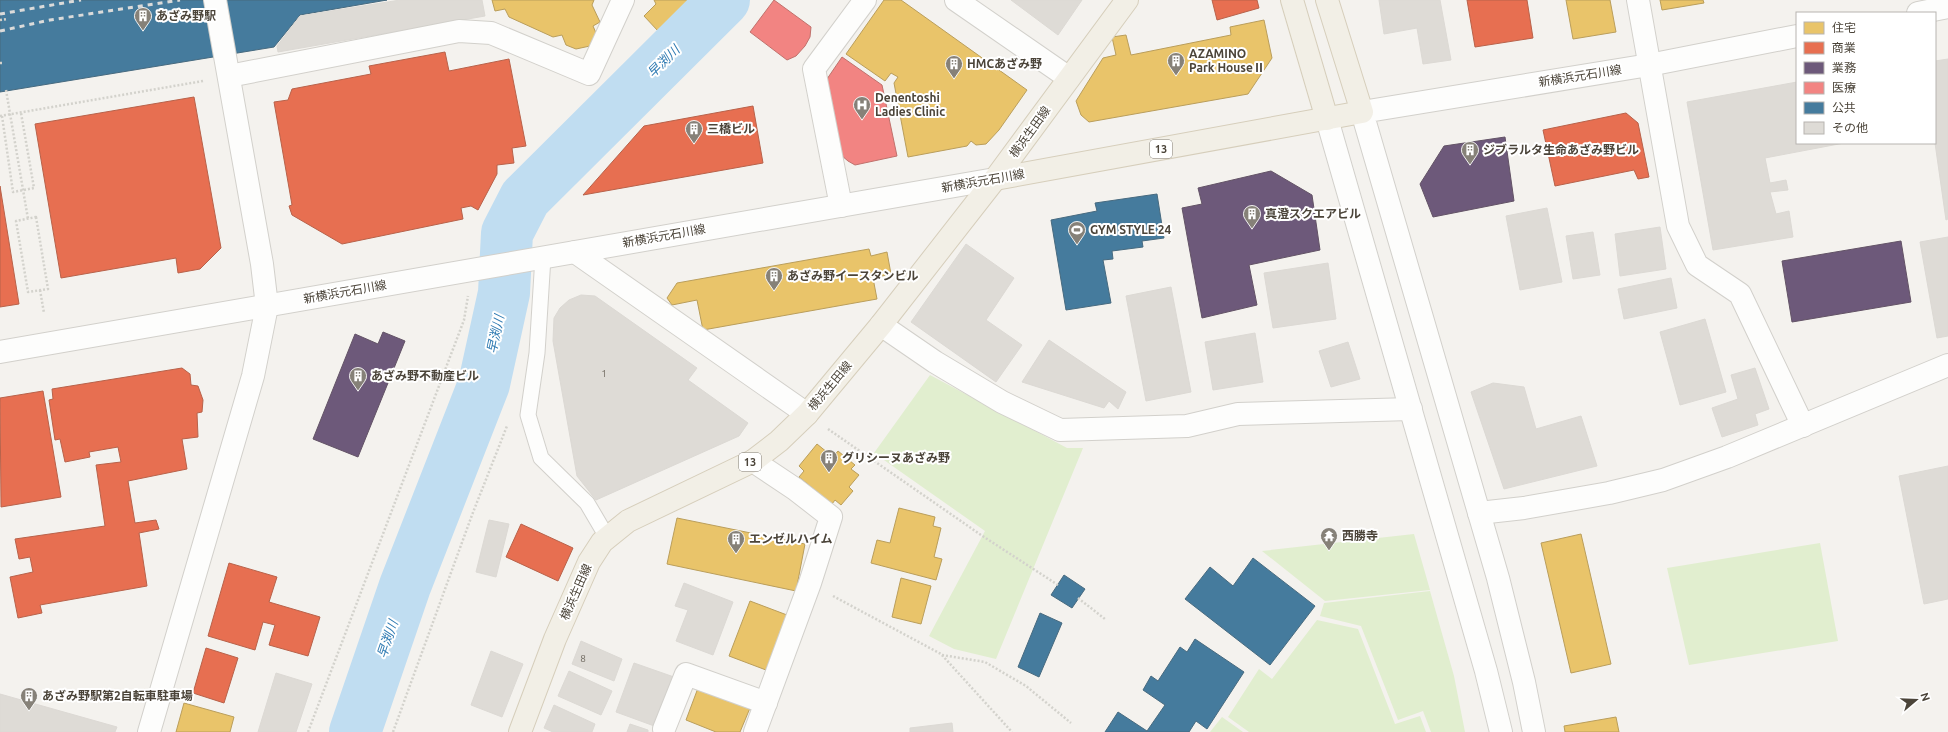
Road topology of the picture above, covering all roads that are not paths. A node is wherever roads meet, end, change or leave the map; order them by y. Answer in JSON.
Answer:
{"nodes":[{"id":1,"x":215,"y":0,"type":"edge"},
{"id":2,"x":623,"y":0,"type":"edge"},
{"id":3,"x":865,"y":0,"type":"edge"},
{"id":4,"x":956,"y":0,"type":"edge"},
{"id":5,"x":1127,"y":0,"type":"edge"},
{"id":6,"x":1292,"y":0,"type":"edge"},
{"id":7,"x":1327,"y":0,"type":"edge"},
{"id":8,"x":1638,"y":0,"type":"edge"},
{"id":9,"x":1948,"y":7,"type":"edge"},
{"id":10,"x":1923,"y":12,"type":"edge"},
{"id":11,"x":1796,"y":36,"type":"edge"},
{"id":12,"x":1649,"y":65,"type":"junction"},
{"id":13,"x":229,"y":76,"type":"junction"},
{"id":14,"x":1069,"y":78,"type":"junction"},
{"id":15,"x":1362,"y":112,"type":"junction"},
{"id":16,"x":1327,"y":119,"type":"junction"},
{"id":17,"x":995,"y":179,"type":"junction"},
{"id":18,"x":841,"y":206,"type":"junction"},
{"id":19,"x":575,"y":252,"type":"junction"},
{"id":20,"x":540,"y":258,"type":"junction"},
{"id":21,"x":267,"y":306,"type":"junction"},
{"id":22,"x":881,"y":325,"type":"junction"},
{"id":23,"x":0,"y":352,"type":"edge"},
{"id":24,"x":1948,"y":365,"type":"edge"},
{"id":25,"x":1411,"y":409,"type":"junction"},
{"id":26,"x":807,"y":414,"type":"junction"},
{"id":27,"x":1803,"y":426,"type":"junction"},
{"id":28,"x":753,"y":461,"type":"junction"},
{"id":29,"x":1479,"y":513,"type":"junction"},
{"id":30,"x":607,"y":537,"type":"junction"},
{"id":31,"x":766,"y":703,"type":"junction"},
{"id":32,"x":664,"y":729,"type":"dead end"},
{"id":33,"x":149,"y":732,"type":"edge"},
{"id":34,"x":520,"y":732,"type":"edge"},
{"id":35,"x":755,"y":732,"type":"edge"},
{"id":36,"x":1501,"y":732,"type":"edge"},
{"id":37,"x":1534,"y":732,"type":"edge"}],
"edges":[{"from":1,"to":13,"type":"street"},
{"from":2,"to":13,"type":"street"},
{"from":3,"to":18,"type":"street"},
{"from":4,"to":14,"type":"street"},
{"from":5,"to":14,"type":"main road","name":"横浜生田線","number":"13"},
{"from":6,"to":16,"type":"main road"},
{"from":7,"to":15,"type":"main road"},
{"from":8,"to":12,"type":"street"},
{"from":9,"to":10,"type":"street"},
{"from":11,"to":12,"type":"street","name":"新横浜元石川線"},
{"from":12,"to":15,"type":"street","name":"新横浜元石川線"},
{"from":12,"to":27,"type":"street"},
{"from":13,"to":21,"type":"street"},
{"from":14,"to":17,"type":"main road","name":"横浜生田線","number":"13"},
{"from":15,"to":16,"type":"main road","number":"13"},
{"from":15,"to":29,"type":"street"},
{"from":16,"to":17,"type":"main road","name":"新横浜元石川線","number":"13"},
{"from":16,"to":25,"type":"street"},
{"from":17,"to":18,"type":"street","name":"新横浜元石川線"},
{"from":17,"to":22,"type":"main road","name":"横浜生田線","number":"13"},
{"from":18,"to":19,"type":"street","name":"新横浜元石川線"},
{"from":19,"to":20,"type":"street","name":"新横浜元石川線"},
{"from":19,"to":26,"type":"street"},
{"from":20,"to":21,"type":"street","name":"新横浜元石川線"},
{"from":20,"to":30,"type":"lane"},
{"from":21,"to":23,"type":"street","name":"新横浜元石川線"},
{"from":21,"to":33,"type":"street"},
{"from":22,"to":25,"type":"street"},
{"from":22,"to":26,"type":"main road","name":"横浜生田線","number":"13"},
{"from":24,"to":27,"type":"street"},
{"from":25,"to":36,"type":"street"},
{"from":26,"to":28,"type":"main road","name":"横浜生田線","number":"13"},
{"from":27,"to":29,"type":"street"},
{"from":28,"to":30,"type":"main road","name":"横浜生田線","number":"13"},
{"from":28,"to":31,"type":"street"},
{"from":29,"to":37,"type":"street"},
{"from":30,"to":34,"type":"main road","name":"横浜生田線","number":"13"},
{"from":31,"to":32,"type":"street"},
{"from":31,"to":35,"type":"street"}]}
